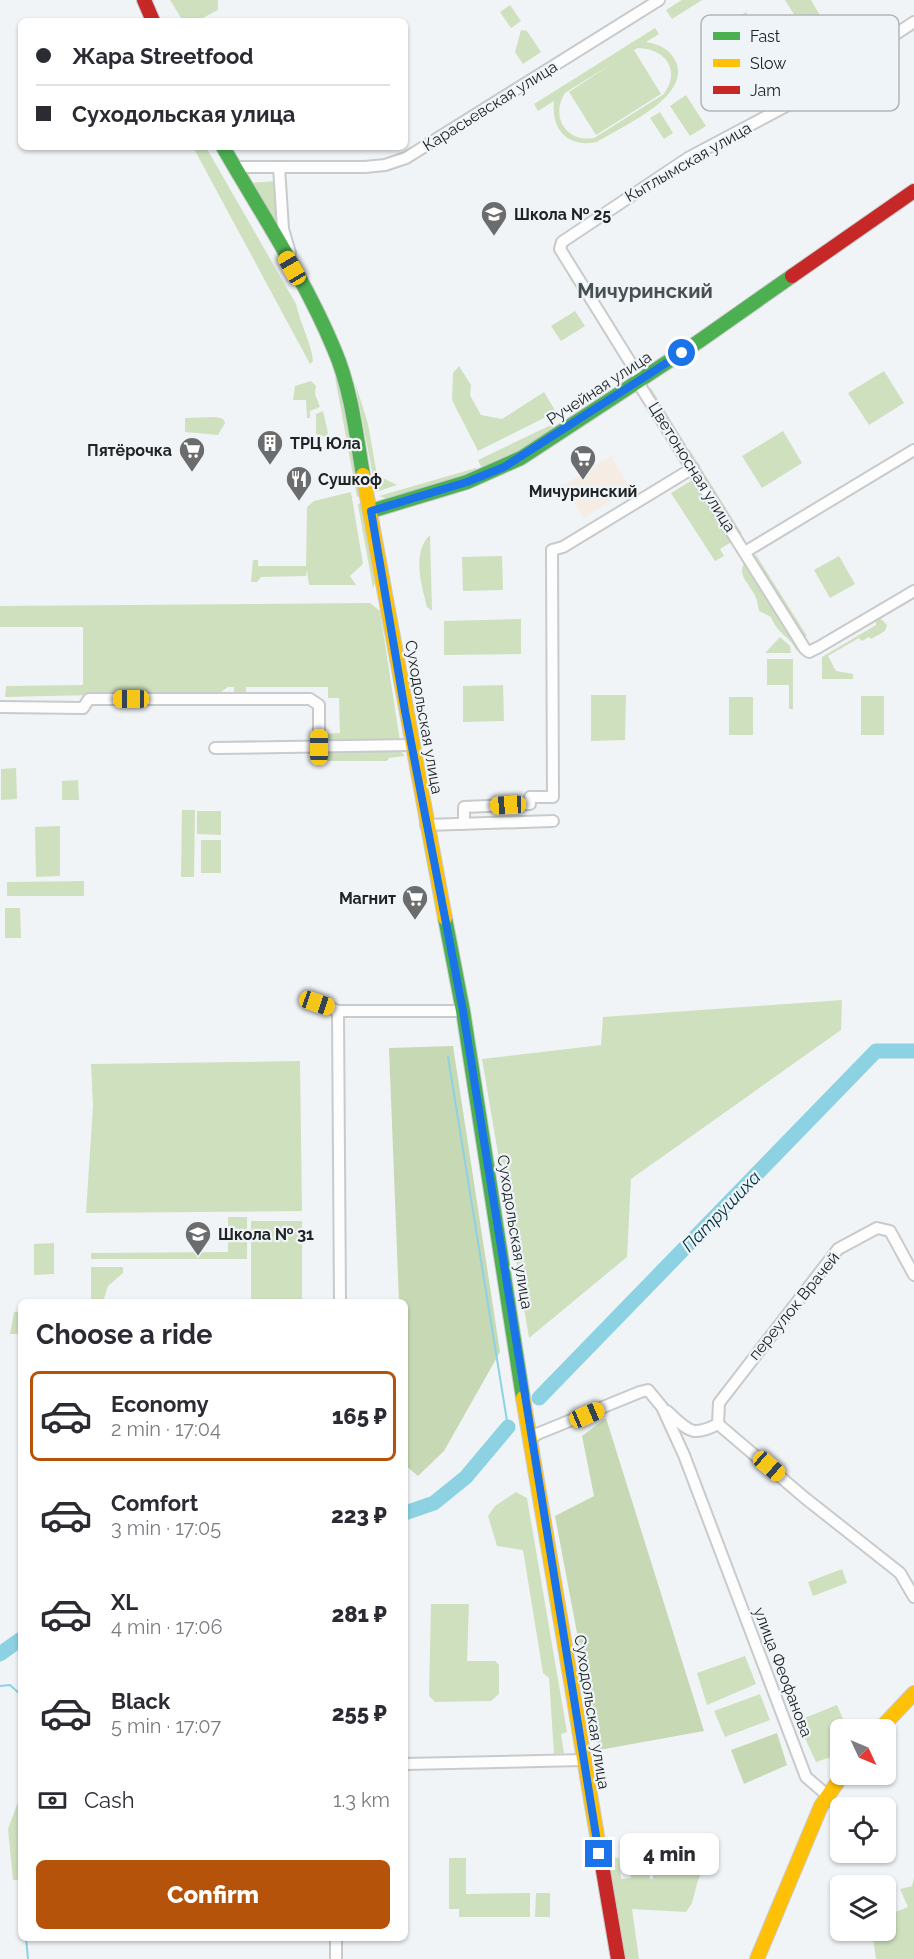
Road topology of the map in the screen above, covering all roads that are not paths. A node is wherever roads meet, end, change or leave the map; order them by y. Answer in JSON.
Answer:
{"nodes":[{"id":1,"x":144,"y":0,"type":"edge"},
{"id":2,"x":658,"y":0,"type":"edge"},
{"id":3,"x":152,"y":18,"type":"edge"},
{"id":4,"x":914,"y":22,"type":"edge"},
{"id":5,"x":899,"y":32,"type":"edge"},
{"id":6,"x":777,"y":111,"type":"edge"},
{"id":7,"x":224,"y":150,"type":"edge"},
{"id":8,"x":234,"y":167,"type":"junction"},
{"id":9,"x":279,"y":167,"type":"junction"},
{"id":10,"x":914,"y":191,"type":"edge"},
{"id":11,"x":560,"y":249,"type":"joint"},
{"id":12,"x":304,"y":289,"type":"junction"},
{"id":13,"x":639,"y":382,"type":"junction"},
{"id":14,"x":914,"y":450,"type":"edge"},
{"id":15,"x":693,"y":468,"type":"junction"},
{"id":16,"x":371,"y":511,"type":"junction"},
{"id":17,"x":745,"y":552,"type":"junction"},
{"id":18,"x":914,"y":591,"type":"edge"},
{"id":19,"x":0,"y":707,"type":"edge"},
{"id":20,"x":412,"y":745,"type":"junction"},
{"id":21,"x":319,"y":747,"type":"junction"},
{"id":22,"x":215,"y":748,"type":"dead end"},
{"id":23,"x":554,"y":821,"type":"dead end"},
{"id":24,"x":464,"y":824,"type":"junction"},
{"id":25,"x":426,"y":825,"type":"junction"},
{"id":26,"x":317,"y":1003,"type":"dead end"},
{"id":27,"x":338,"y":1011,"type":"junction"},
{"id":28,"x":463,"y":1011,"type":"junction"},
{"id":29,"x":914,"y":1275,"type":"edge"},
{"id":30,"x":340,"y":1299,"type":"edge"},
{"id":31,"x":662,"y":1407,"type":"junction"},
{"id":32,"x":718,"y":1424,"type":"junction"},
{"id":33,"x":530,"y":1440,"type":"junction"},
{"id":34,"x":914,"y":1596,"type":"edge"},
{"id":35,"x":914,"y":1694,"type":"edge"},
{"id":36,"x":890,"y":1719,"type":"edge"},
{"id":37,"x":583,"y":1760,"type":"junction"},
{"id":38,"x":408,"y":1764,"type":"edge"},
{"id":39,"x":835,"y":1785,"type":"edge"},
{"id":40,"x":827,"y":1796,"type":"junction"},
{"id":41,"x":336,"y":1941,"type":"edge"},
{"id":42,"x":336,"y":1959,"type":"edge"},
{"id":43,"x":618,"y":1959,"type":"edge"},
{"id":44,"x":757,"y":1959,"type":"edge"}],
"edges":[{"from":1,"to":3,"type":"main road"},
{"from":2,"to":9,"type":"street","name":"Карасьевская улица"},
{"from":4,"to":5,"type":"street","name":"Кытлымская улица"},
{"from":6,"to":11,"type":"street","name":"Кытлымская улица"},
{"from":7,"to":8,"type":"main road","name":"Суходольская улица"},
{"from":8,"to":9,"type":"street","name":"Карасьевская улица"},
{"from":8,"to":12,"type":"main road","name":"Суходольская улица"},
{"from":9,"to":12,"type":"street"},
{"from":10,"to":13,"type":"main road","name":"Ручейная улица"},
{"from":11,"to":13,"type":"street","name":"Цветоносная улица"},
{"from":12,"to":16,"type":"main road","name":"Суходольская улица"},
{"from":13,"to":15,"type":"street","name":"Цветоносная улица"},
{"from":13,"to":16,"type":"main road","name":"Ручейная улица"},
{"from":14,"to":17,"type":"street"},
{"from":15,"to":17,"type":"street","name":"Цветоносная улица"},
{"from":15,"to":24,"type":"street"},
{"from":16,"to":20,"type":"main road","name":"Суходольская улица"},
{"from":17,"to":18,"type":"street","name":"Цветоносная улица"},
{"from":19,"to":21,"type":"street"},
{"from":20,"to":21,"type":"street"},
{"from":20,"to":25,"type":"main road","name":"Суходольская улица"},
{"from":21,"to":22,"type":"street"},
{"from":23,"to":24,"type":"street"},
{"from":24,"to":25,"type":"street"},
{"from":25,"to":28,"type":"main road","name":"Суходольская улица"},
{"from":26,"to":27,"type":"street"},
{"from":27,"to":28,"type":"street"},
{"from":27,"to":30,"type":"street"},
{"from":28,"to":33,"type":"main road","name":"Суходольская улица"},
{"from":29,"to":32,"type":"street","name":"переулок Врачей"},
{"from":31,"to":32,"type":"street"},
{"from":31,"to":33,"type":"street","name":"улица Феофанова"},
{"from":31,"to":40,"type":"street","name":"улица Феофанова"},
{"from":32,"to":34,"type":"street"},
{"from":33,"to":37,"type":"main road","name":"Суходольская улица"},
{"from":35,"to":36,"type":"main road"},
{"from":37,"to":38,"type":"street"},
{"from":37,"to":43,"type":"main road","name":"Суходольская улица"},
{"from":39,"to":40,"type":"main road"},
{"from":40,"to":44,"type":"main road"},
{"from":41,"to":42,"type":"street"}]}
